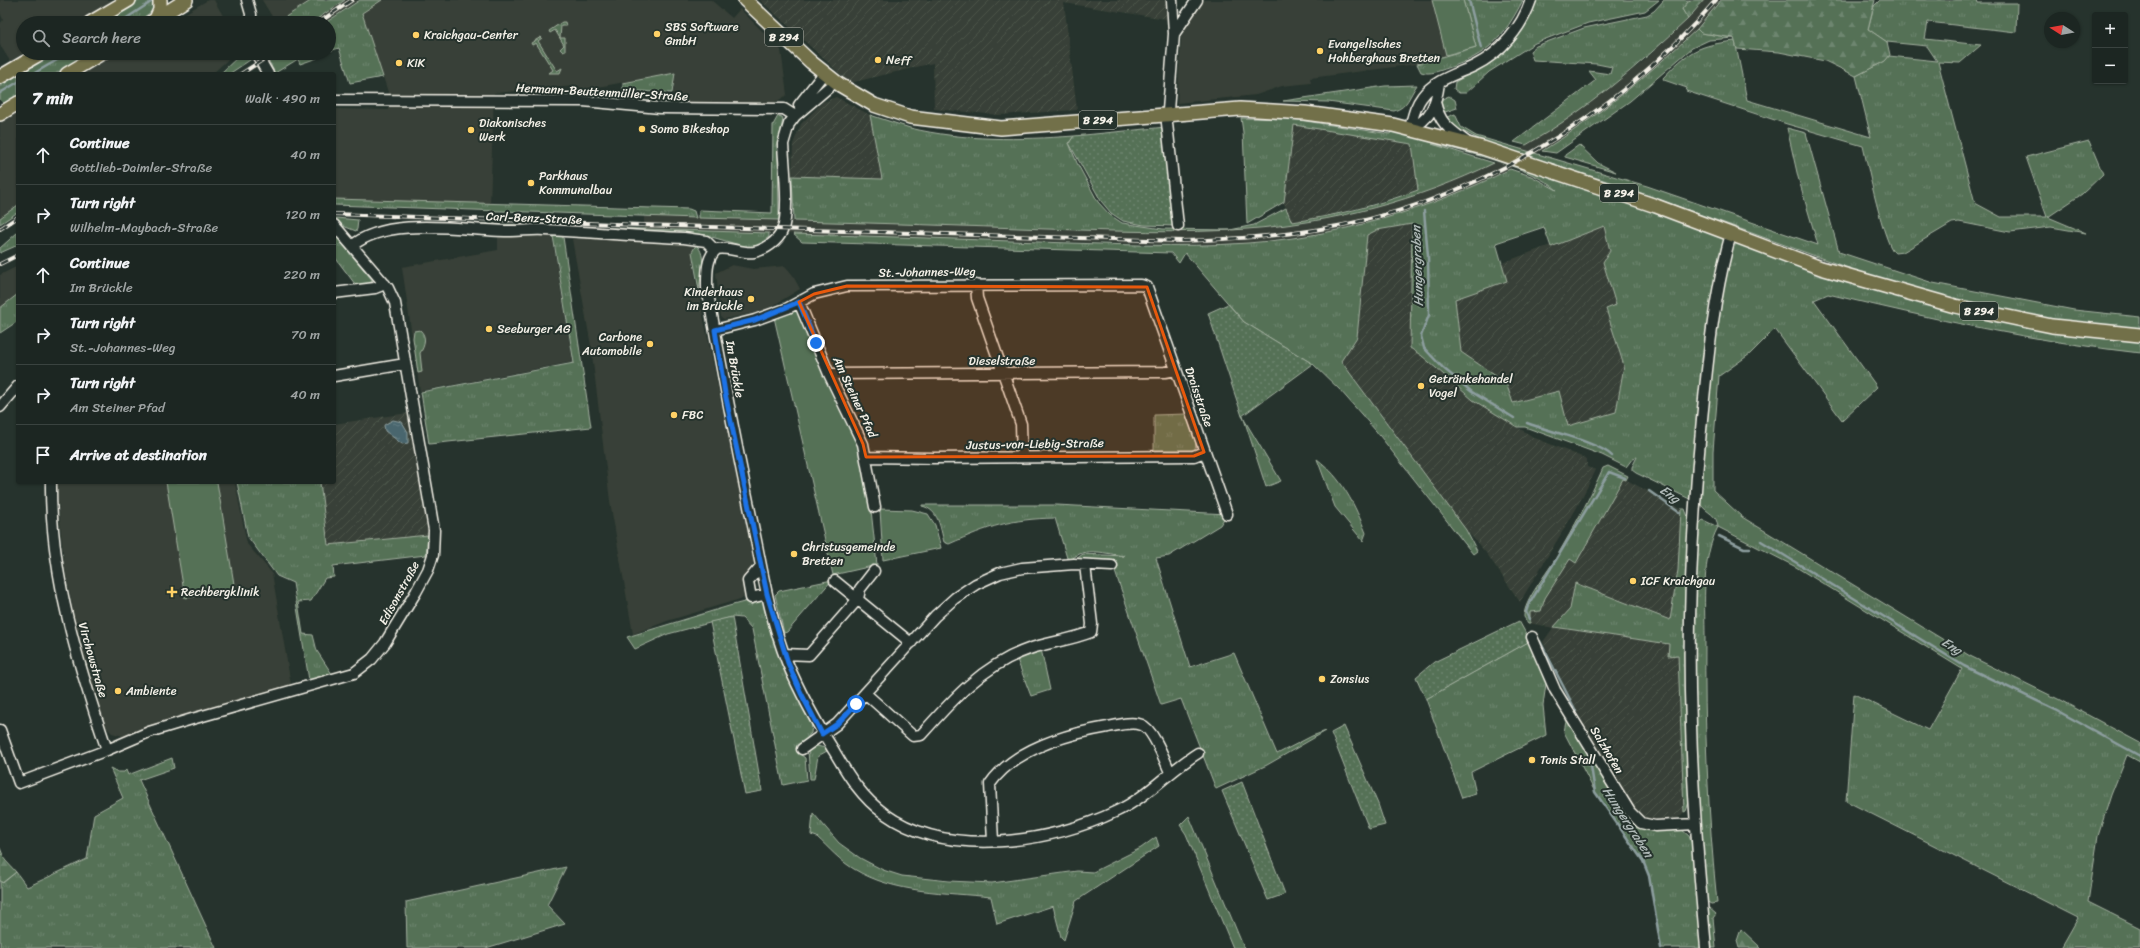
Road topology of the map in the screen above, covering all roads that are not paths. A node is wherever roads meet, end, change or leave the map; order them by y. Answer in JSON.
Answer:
{"nodes":[{"id":1,"x":129,"y":0,"type":"edge"},
{"id":2,"x":160,"y":0,"type":"edge"},
{"id":3,"x":186,"y":0,"type":"edge"},
{"id":4,"x":247,"y":0,"type":"edge"},
{"id":5,"x":744,"y":0,"type":"edge"},
{"id":6,"x":1172,"y":0,"type":"edge"},
{"id":7,"x":1197,"y":0,"type":"edge"},
{"id":8,"x":1531,"y":0,"type":"edge"},
{"id":9,"x":102,"y":16,"type":"edge"},
{"id":10,"x":156,"y":16,"type":"edge"},
{"id":11,"x":161,"y":16,"type":"edge"},
{"id":12,"x":251,"y":16,"type":"edge"},
{"id":13,"x":1174,"y":34,"type":"junction"},
{"id":14,"x":28,"y":60,"type":"edge"},
{"id":15,"x":90,"y":60,"type":"edge"},
{"id":16,"x":260,"y":60,"type":"edge"},
{"id":17,"x":70,"y":72,"type":"edge"},
{"id":18,"x":266,"y":72,"type":"edge"},
{"id":19,"x":824,"y":73,"type":"junction"},
{"id":20,"x":0,"y":77,"type":"edge"},
{"id":21,"x":835,"y":82,"type":"junction"},
{"id":22,"x":1439,"y":84,"type":"junction"},
{"id":23,"x":336,"y":100,"type":"edge"},
{"id":24,"x":1435,"y":102,"type":"junction"},
{"id":25,"x":16,"y":104,"type":"edge"},
{"id":26,"x":0,"y":114,"type":"edge"},
{"id":27,"x":1168,"y":114,"type":"junction"},
{"id":28,"x":795,"y":116,"type":"junction"},
{"id":29,"x":1410,"y":128,"type":"junction"},
{"id":30,"x":1468,"y":143,"type":"junction"},
{"id":31,"x":1178,"y":226,"type":"dead end"},
{"id":32,"x":336,"y":227,"type":"edge"},
{"id":33,"x":1731,"y":234,"type":"junction"},
{"id":34,"x":352,"y":246,"type":"junction"},
{"id":35,"x":715,"y":250,"type":"junction"},
{"id":36,"x":385,"y":284,"type":"junction"},
{"id":37,"x":976,"y":285,"type":"junction"},
{"id":38,"x":1147,"y":287,"type":"joint"},
{"id":39,"x":336,"y":294,"type":"edge"},
{"id":40,"x":799,"y":302,"type":"junction"},
{"id":41,"x":715,"y":330,"type":"junction"},
{"id":42,"x":2140,"y":335,"type":"edge"},
{"id":43,"x":405,"y":364,"type":"junction"},
{"id":44,"x":1176,"y":370,"type":"junction"},
{"id":45,"x":829,"y":374,"type":"junction"},
{"id":46,"x":1003,"y":374,"type":"junction"},
{"id":47,"x":336,"y":376,"type":"edge"},
{"id":48,"x":16,"y":388,"type":"edge"},
{"id":49,"x":0,"y":407,"type":"edge"},
{"id":50,"x":1204,"y":452,"type":"junction"},
{"id":51,"x":866,"y":457,"type":"junction"},
{"id":52,"x":1022,"y":457,"type":"junction"},
{"id":53,"x":50,"y":484,"type":"edge"},
{"id":54,"x":875,"y":507,"type":"dead end"},
{"id":55,"x":1227,"y":514,"type":"dead end"},
{"id":56,"x":1085,"y":565,"type":"junction"},
{"id":57,"x":762,"y":566,"type":"junction"},
{"id":58,"x":1112,"y":566,"type":"dead end"},
{"id":59,"x":874,"y":571,"type":"dead end"},
{"id":60,"x":835,"y":581,"type":"dead end"},
{"id":61,"x":767,"y":594,"type":"junction"},
{"id":62,"x":858,"y":599,"type":"junction"},
{"id":63,"x":1532,"y":637,"type":"dead end"},
{"id":64,"x":911,"y":643,"type":"junction"},
{"id":65,"x":784,"y":654,"type":"junction"},
{"id":66,"x":865,"y":693,"type":"junction"},
{"id":67,"x":0,"y":730,"type":"edge"},
{"id":68,"x":822,"y":734,"type":"junction"},
{"id":69,"x":802,"y":749,"type":"dead end"},
{"id":70,"x":107,"y":750,"type":"junction"},
{"id":71,"x":1198,"y":753,"type":"dead end"},
{"id":72,"x":1170,"y":772,"type":"junction"},
{"id":73,"x":1696,"y":824,"type":"junction"},
{"id":74,"x":993,"y":841,"type":"junction"},
{"id":75,"x":1706,"y":948,"type":"edge"}],
"edges":[{"from":1,"to":9,"type":"main road"},
{"from":2,"to":10,"type":"main road"},
{"from":3,"to":11,"type":"main road"},
{"from":4,"to":12,"type":"street"},
{"from":5,"to":19,"type":"main road","number":"B 294"},
{"from":6,"to":13,"type":"street"},
{"from":7,"to":13,"type":"street"},
{"from":8,"to":22,"type":"street"},
{"from":13,"to":27,"type":"street"},
{"from":14,"to":20,"type":"main road"},
{"from":15,"to":17,"type":"main road"},
{"from":16,"to":18,"type":"street"},
{"from":19,"to":21,"type":"main road","number":"B 294"},
{"from":19,"to":28,"type":"street"},
{"from":21,"to":27,"type":"main road","number":"B 294"},
{"from":21,"to":28,"type":"street"},
{"from":22,"to":24,"type":"street"},
{"from":22,"to":29,"type":"street"},
{"from":23,"to":28,"type":"street","name":"Hermann-Beuttenmüller-Straße"},
{"from":24,"to":29,"type":"street"},
{"from":24,"to":30,"type":"street"},
{"from":25,"to":26,"type":"main road"},
{"from":27,"to":29,"type":"main road","number":"B 294"},
{"from":27,"to":31,"type":"street"},
{"from":28,"to":35,"type":"street"},
{"from":29,"to":30,"type":"main road","number":"B 294"},
{"from":30,"to":33,"type":"main road","number":"B 294"},
{"from":32,"to":34,"type":"street"},
{"from":33,"to":42,"type":"main road","number":"B 294"},
{"from":33,"to":73,"type":"street"},
{"from":34,"to":35,"type":"street","name":"Carl-Benz-Straße"},
{"from":34,"to":36,"type":"street","name":"Edisonstraße"},
{"from":35,"to":41,"type":"street","name":"Im Brückle"},
{"from":36,"to":39,"type":"street"},
{"from":36,"to":43,"type":"street","name":"Edisonstraße"},
{"from":37,"to":38,"type":"street","name":"St.-Johannes-Weg"},
{"from":37,"to":40,"type":"street","name":"St.-Johannes-Weg"},
{"from":37,"to":46,"type":"street"},
{"from":38,"to":44,"type":"street","name":"Draisstraße"},
{"from":40,"to":41,"type":"street","name":"St.-Johannes-Weg"},
{"from":40,"to":45,"type":"street","name":"Am Steiner Pfad"},
{"from":41,"to":57,"type":"street","name":"Im Brückle"},
{"from":43,"to":47,"type":"street"},
{"from":43,"to":70,"type":"street","name":"Edisonstraße"},
{"from":44,"to":46,"type":"street","name":"Dieselstraße"},
{"from":44,"to":50,"type":"street","name":"Draisstraße"},
{"from":45,"to":46,"type":"street","name":"Dieselstraße"},
{"from":45,"to":51,"type":"street","name":"Am Steiner Pfad"},
{"from":46,"to":52,"type":"street"},
{"from":48,"to":49,"type":"street"},
{"from":50,"to":52,"type":"street","name":"Justus-von-Liebig-Straße"},
{"from":50,"to":55,"type":"street","name":"Draisstraße"},
{"from":51,"to":52,"type":"street","name":"Justus-von-Liebig-Straße"},
{"from":51,"to":54,"type":"street","name":"Am Steiner Pfad"},
{"from":53,"to":70,"type":"street","name":"Virchowstraße"},
{"from":56,"to":58,"type":"street"},
{"from":56,"to":64,"type":"street"},
{"from":56,"to":66,"type":"street"},
{"from":57,"to":61,"type":"street","name":"Im Brückle"},
{"from":57,"to":61,"type":"street"},
{"from":59,"to":62,"type":"street"},
{"from":60,"to":62,"type":"street"},
{"from":61,"to":65,"type":"street","name":"Im Brückle"},
{"from":62,"to":64,"type":"street"},
{"from":62,"to":65,"type":"street"},
{"from":63,"to":73,"type":"street","name":"Salzhofen"},
{"from":64,"to":66,"type":"street"},
{"from":65,"to":68,"type":"street","name":"Im Brückle"},
{"from":66,"to":68,"type":"street"},
{"from":67,"to":70,"type":"street"},
{"from":68,"to":69,"type":"street"},
{"from":68,"to":74,"type":"street","name":"Im Brückle"},
{"from":71,"to":72,"type":"street","name":"Im Brückle"},
{"from":72,"to":74,"type":"street","name":"Im Brückle"},
{"from":72,"to":74,"type":"street"},
{"from":73,"to":75,"type":"street"}]}
